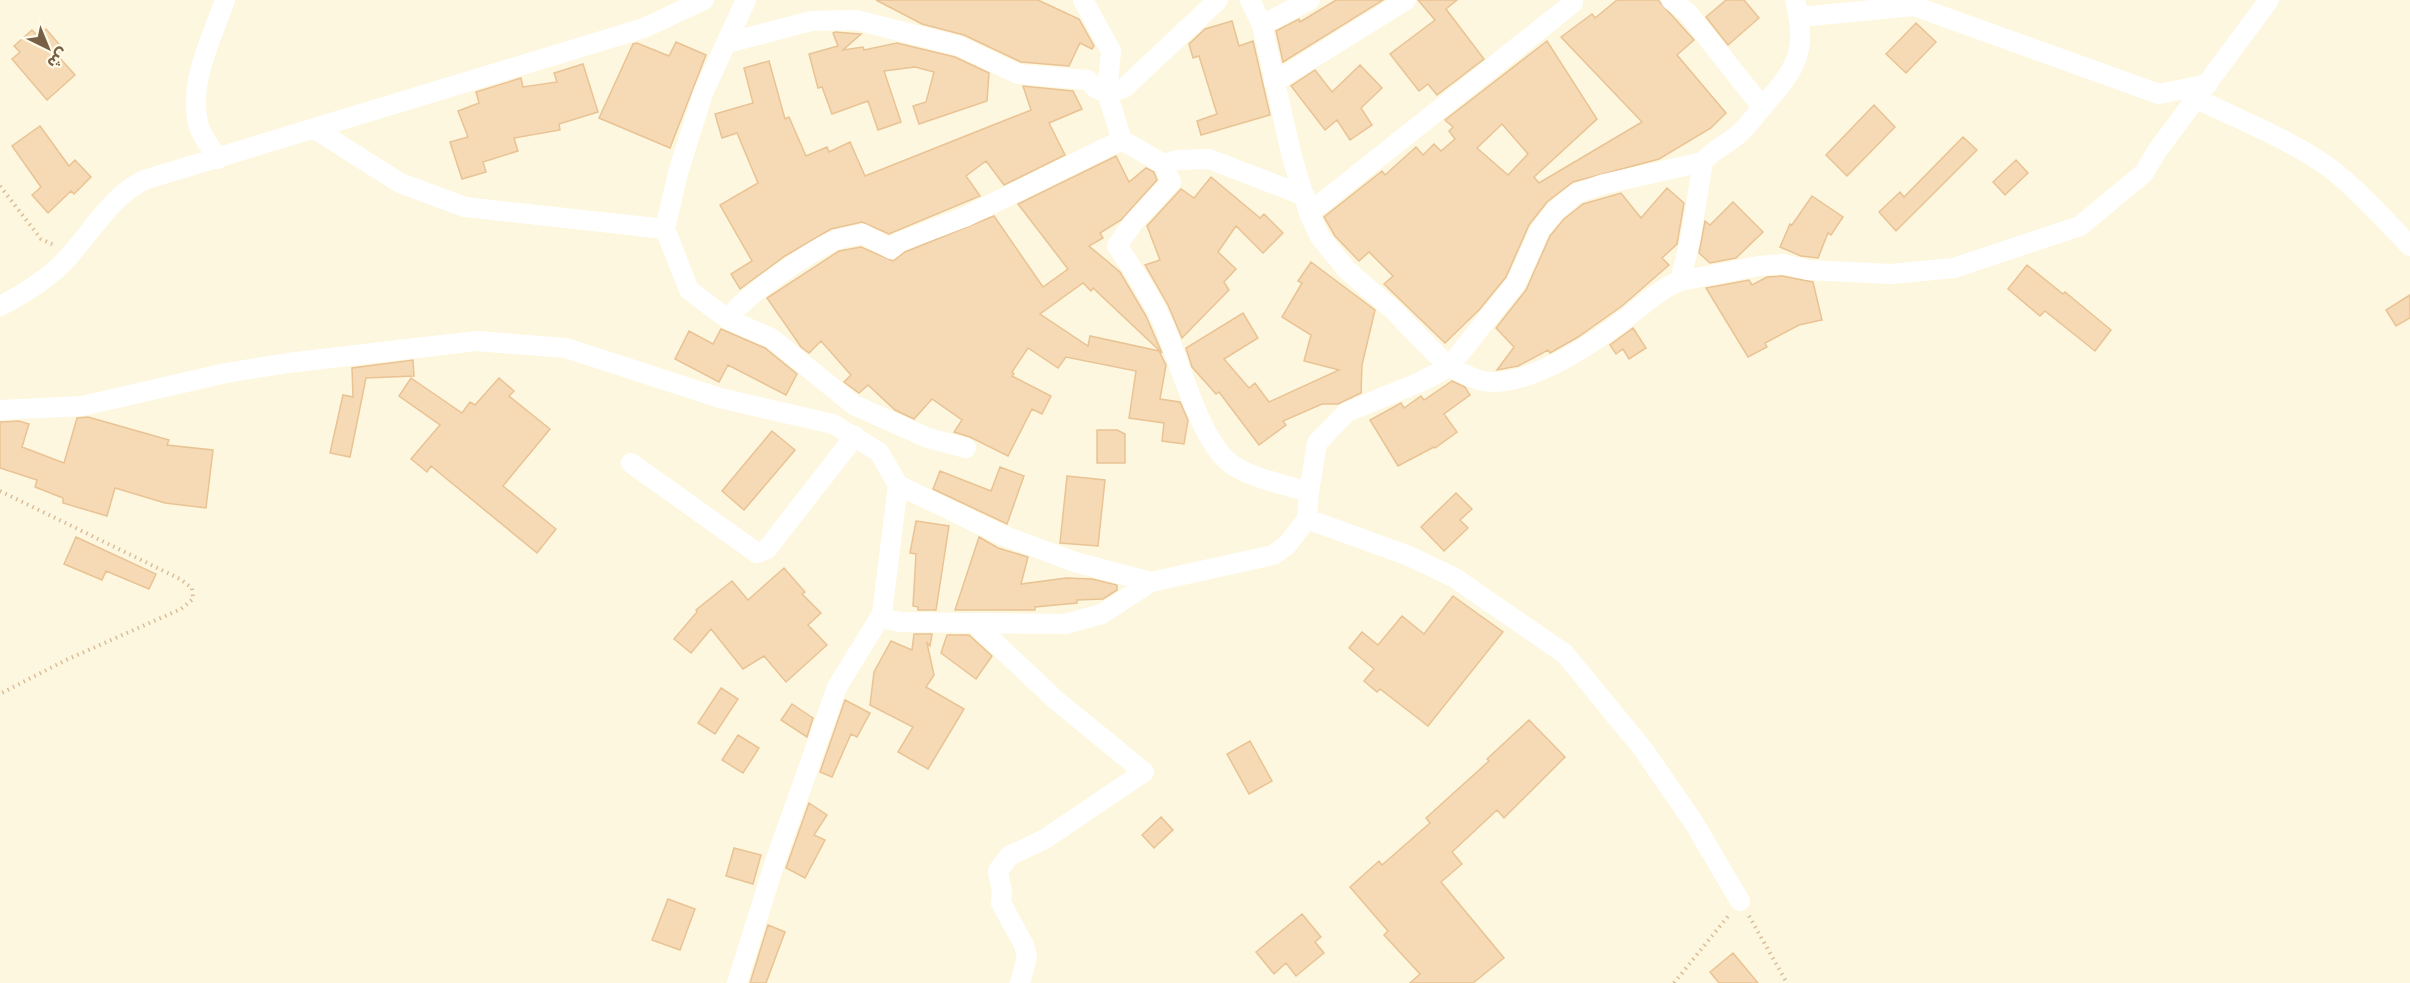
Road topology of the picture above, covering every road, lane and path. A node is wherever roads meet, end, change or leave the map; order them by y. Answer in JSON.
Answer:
{"nodes":[{"id":1,"x":225,"y":0,"type":"edge"},
{"id":2,"x":746,"y":0,"type":"edge"},
{"id":3,"x":1083,"y":0,"type":"edge"},
{"id":4,"x":1218,"y":0,"type":"edge"},
{"id":5,"x":1250,"y":0,"type":"edge"},
{"id":6,"x":1310,"y":0,"type":"edge"},
{"id":7,"x":1406,"y":0,"type":"edge"},
{"id":8,"x":1671,"y":0,"type":"edge"},
{"id":9,"x":2269,"y":0,"type":"edge"},
{"id":10,"x":692,"y":2,"type":"edge"},
{"id":11,"x":1573,"y":3,"type":"dead end"},
{"id":12,"x":1797,"y":9,"type":"edge"},
{"id":13,"x":1262,"y":25,"type":"junction"},
{"id":14,"x":727,"y":43,"type":"junction"},
{"id":15,"x":1274,"y":82,"type":"junction"},
{"id":16,"x":2202,"y":91,"type":"junction"},
{"id":17,"x":1107,"y":93,"type":"junction"},
{"id":18,"x":1762,"y":107,"type":"junction"},
{"id":19,"x":315,"y":129,"type":"junction"},
{"id":20,"x":1122,"y":140,"type":"junction"},
{"id":21,"x":218,"y":159,"type":"junction"},
{"id":22,"x":1703,"y":162,"type":"junction"},
{"id":23,"x":1163,"y":164,"type":"junction"},
{"id":24,"x":0,"y":186,"type":"edge"},
{"id":25,"x":1307,"y":205,"type":"junction"},
{"id":26,"x":665,"y":229,"type":"junction"},
{"id":27,"x":2410,"y":246,"type":"edge"},
{"id":28,"x":71,"y":253,"type":"junction"},
{"id":29,"x":1680,"y":281,"type":"junction"},
{"id":30,"x":0,"y":306,"type":"edge"},
{"id":31,"x":729,"y":320,"type":"junction"},
{"id":32,"x":1449,"y":367,"type":"junction"},
{"id":33,"x":0,"y":410,"type":"edge"},
{"id":34,"x":855,"y":436,"type":"junction"},
{"id":35,"x":966,"y":448,"type":"dead end"},
{"id":36,"x":631,"y":463,"type":"dead end"},
{"id":37,"x":898,"y":485,"type":"junction"},
{"id":38,"x":0,"y":491,"type":"edge"},
{"id":39,"x":1309,"y":492,"type":"junction"},
{"id":40,"x":1307,"y":519,"type":"junction"},
{"id":41,"x":1151,"y":582,"type":"junction"},
{"id":42,"x":882,"y":614,"type":"junction"},
{"id":43,"x":974,"y":623,"type":"junction"},
{"id":44,"x":0,"y":694,"type":"edge"},
{"id":45,"x":1740,"y":901,"type":"junction"},
{"id":46,"x":737,"y":983,"type":"edge"},
{"id":47,"x":1020,"y":983,"type":"edge"},
{"id":48,"x":1674,"y":983,"type":"edge"},
{"id":49,"x":1787,"y":983,"type":"edge"}],
"edges":[{"from":1,"to":21,"type":"street"},
{"from":2,"to":14,"type":"street"},
{"from":3,"to":17,"type":"street"},
{"from":4,"to":17,"type":"street"},
{"from":5,"to":13,"type":"street"},
{"from":6,"to":13,"type":"street"},
{"from":7,"to":15,"type":"street"},
{"from":8,"to":18,"type":"street"},
{"from":9,"to":16,"type":"street"},
{"from":10,"to":19,"type":"street"},
{"from":11,"to":25,"type":"street"},
{"from":12,"to":16,"type":"street"},
{"from":12,"to":18,"type":"street"},
{"from":13,"to":15,"type":"street"},
{"from":14,"to":17,"type":"street"},
{"from":14,"to":26,"type":"street"},
{"from":15,"to":25,"type":"street"},
{"from":16,"to":27,"type":"street"},
{"from":16,"to":29,"type":"street"},
{"from":17,"to":20,"type":"street"},
{"from":18,"to":22,"type":"street"},
{"from":19,"to":21,"type":"street"},
{"from":19,"to":26,"type":"street"},
{"from":20,"to":23,"type":"street"},
{"from":20,"to":31,"type":"street"},
{"from":21,"to":28,"type":"street"},
{"from":22,"to":29,"type":"street"},
{"from":22,"to":32,"type":"street"},
{"from":23,"to":25,"type":"street"},
{"from":23,"to":39,"type":"street"},
{"from":24,"to":28,"type":"path"},
{"from":25,"to":32,"type":"street"},
{"from":26,"to":31,"type":"street"},
{"from":28,"to":30,"type":"street"},
{"from":29,"to":32,"type":"street"},
{"from":31,"to":35,"type":"street"},
{"from":32,"to":39,"type":"street"},
{"from":33,"to":34,"type":"street"},
{"from":34,"to":36,"type":"street"},
{"from":34,"to":37,"type":"street"},
{"from":37,"to":41,"type":"street"},
{"from":37,"to":42,"type":"street"},
{"from":38,"to":44,"type":"path"},
{"from":39,"to":40,"type":"street"},
{"from":40,"to":41,"type":"street"},
{"from":40,"to":45,"type":"street"},
{"from":41,"to":43,"type":"street"},
{"from":42,"to":43,"type":"street"},
{"from":42,"to":46,"type":"street"},
{"from":43,"to":47,"type":"street"},
{"from":45,"to":48,"type":"path"},
{"from":45,"to":49,"type":"path"}]}
